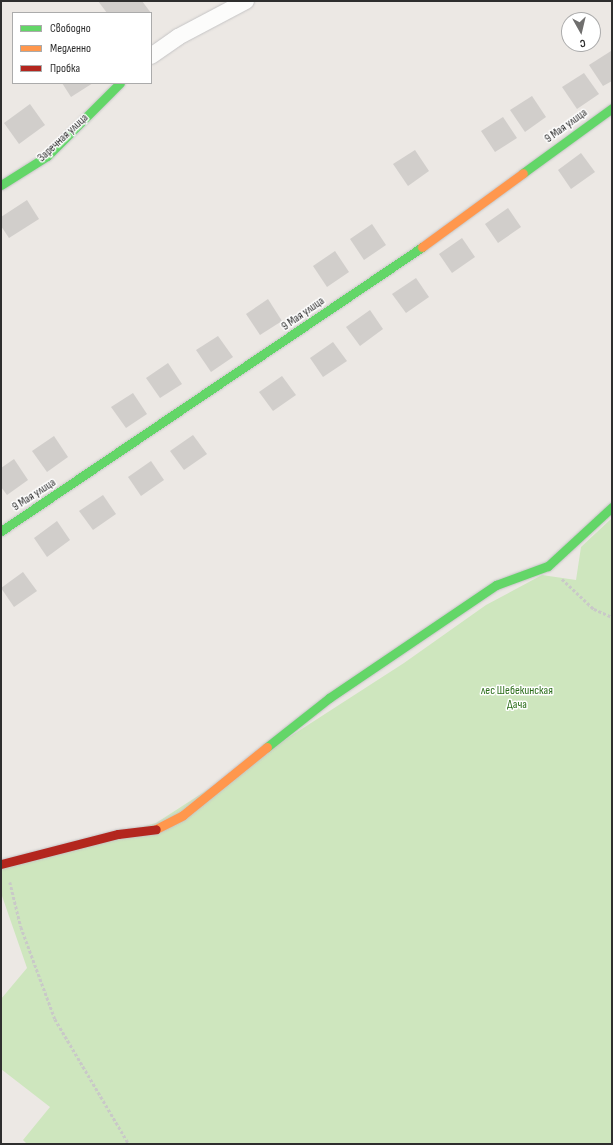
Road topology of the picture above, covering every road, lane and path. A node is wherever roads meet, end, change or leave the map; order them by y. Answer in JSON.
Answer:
{"nodes":[{"id":1,"x":246,"y":1,"type":"edge"},
{"id":2,"x":152,"y":55,"type":"edge"},
{"id":3,"x":119,"y":84,"type":"edge"},
{"id":4,"x":612,"y":108,"type":"edge"},
{"id":5,"x":1,"y":186,"type":"edge"},
{"id":6,"x":612,"y":507,"type":"edge"},
{"id":7,"x":1,"y":531,"type":"edge"},
{"id":8,"x":548,"y":566,"type":"junction"},
{"id":9,"x":612,"y":617,"type":"edge"},
{"id":10,"x":5,"y":864,"type":"edge"},
{"id":11,"x":129,"y":1144,"type":"edge"}],
"edges":[{"from":1,"to":2,"type":"street"},
{"from":3,"to":5,"type":"street","name":"Заречная улица"},
{"from":4,"to":7,"type":"street","name":"9 Мая улица"},
{"from":6,"to":8,"type":"street"},
{"from":8,"to":9,"type":"path"},
{"from":8,"to":10,"type":"street"},
{"from":10,"to":11,"type":"path"}]}
